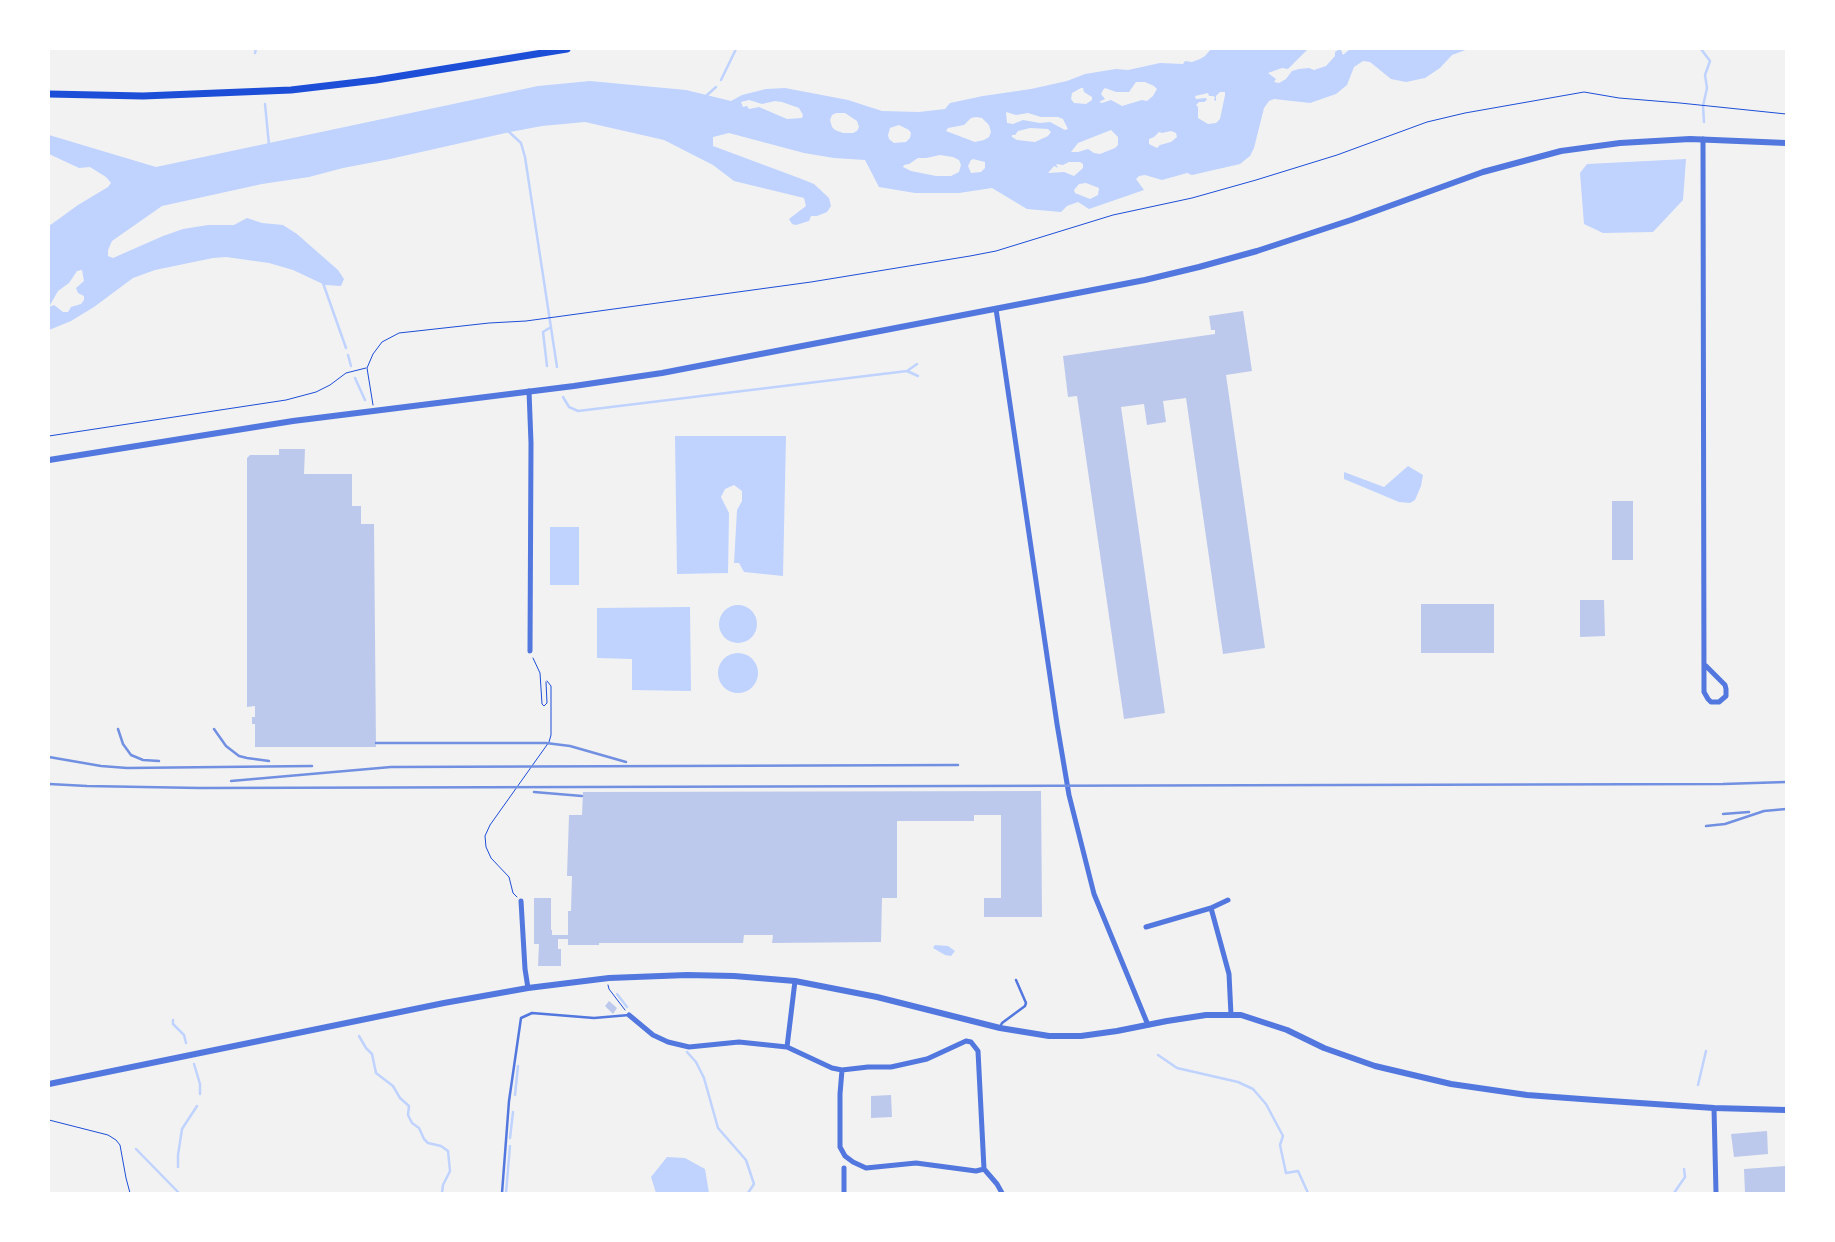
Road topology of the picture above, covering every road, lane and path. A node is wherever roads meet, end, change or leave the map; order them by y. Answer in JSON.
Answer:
{"nodes":[{"id":1,"x":567,"y":49,"type":"edge"},
{"id":2,"x":49,"y":94,"type":"edge"},
{"id":3,"x":1786,"y":114,"type":"edge"},
{"id":4,"x":1703,"y":139,"type":"junction"},
{"id":5,"x":1786,"y":143,"type":"edge"},
{"id":6,"x":996,"y":309,"type":"junction"},
{"id":7,"x":367,"y":368,"type":"junction"},
{"id":8,"x":529,"y":391,"type":"junction"},
{"id":9,"x":375,"y":410,"type":"junction"},
{"id":10,"x":49,"y":436,"type":"edge"},
{"id":11,"x":49,"y":460,"type":"edge"},
{"id":12,"x":530,"y":651,"type":"joint"},
{"id":13,"x":1706,"y":666,"type":"junction"},
{"id":14,"x":1228,"y":900,"type":"dead end"},
{"id":15,"x":520,"y":902,"type":"joint"},
{"id":16,"x":1211,"y":908,"type":"junction"},
{"id":17,"x":1146,"y":927,"type":"dead end"},
{"id":18,"x":608,"y":978,"type":"junction"},
{"id":19,"x":1016,"y":980,"type":"dead end"},
{"id":20,"x":795,"y":981,"type":"junction"},
{"id":21,"x":528,"y":988,"type":"junction"},
{"id":22,"x":628,"y":1015,"type":"junction"},
{"id":23,"x":1230,"y":1015,"type":"junction"},
{"id":24,"x":1148,"y":1025,"type":"junction"},
{"id":25,"x":1000,"y":1028,"type":"junction"},
{"id":26,"x":786,"y":1047,"type":"junction"},
{"id":27,"x":842,"y":1070,"type":"junction"},
{"id":28,"x":49,"y":1084,"type":"edge"},
{"id":29,"x":1714,"y":1108,"type":"junction"},
{"id":30,"x":1786,"y":1110,"type":"edge"},
{"id":31,"x":49,"y":1120,"type":"edge"},
{"id":32,"x":844,"y":1168,"type":"dead end"},
{"id":33,"x":984,"y":1169,"type":"junction"},
{"id":34,"x":130,"y":1192,"type":"edge"},
{"id":35,"x":502,"y":1193,"type":"edge"},
{"id":36,"x":844,"y":1193,"type":"edge"},
{"id":37,"x":1002,"y":1193,"type":"edge"},
{"id":38,"x":1716,"y":1193,"type":"edge"}],
"edges":[{"from":1,"to":2,"type":"main road"},
{"from":3,"to":7,"type":"path"},
{"from":4,"to":5,"type":"street"},
{"from":4,"to":6,"type":"street"},
{"from":4,"to":13,"type":"street"},
{"from":6,"to":8,"type":"street"},
{"from":6,"to":24,"type":"street"},
{"from":7,"to":9,"type":"path"},
{"from":7,"to":10,"type":"path"},
{"from":8,"to":9,"type":"street"},
{"from":8,"to":12,"type":"street"},
{"from":9,"to":11,"type":"street"},
{"from":12,"to":15,"type":"path"},
{"from":13,"to":13,"type":"street"},
{"from":14,"to":16,"type":"street"},
{"from":15,"to":21,"type":"street"},
{"from":16,"to":17,"type":"street"},
{"from":16,"to":23,"type":"street"},
{"from":18,"to":20,"type":"street"},
{"from":18,"to":21,"type":"street"},
{"from":18,"to":22,"type":"path"},
{"from":19,"to":25,"type":"lane"},
{"from":20,"to":25,"type":"street"},
{"from":20,"to":26,"type":"street"},
{"from":21,"to":28,"type":"street"},
{"from":22,"to":26,"type":"street"},
{"from":22,"to":35,"type":"lane"},
{"from":23,"to":24,"type":"street"},
{"from":23,"to":29,"type":"street"},
{"from":24,"to":25,"type":"street"},
{"from":26,"to":27,"type":"street"},
{"from":27,"to":33,"type":"street"},
{"from":27,"to":33,"type":"street"},
{"from":29,"to":30,"type":"street"},
{"from":29,"to":38,"type":"street"},
{"from":31,"to":34,"type":"path"},
{"from":32,"to":36,"type":"street"},
{"from":33,"to":37,"type":"street"}]}
